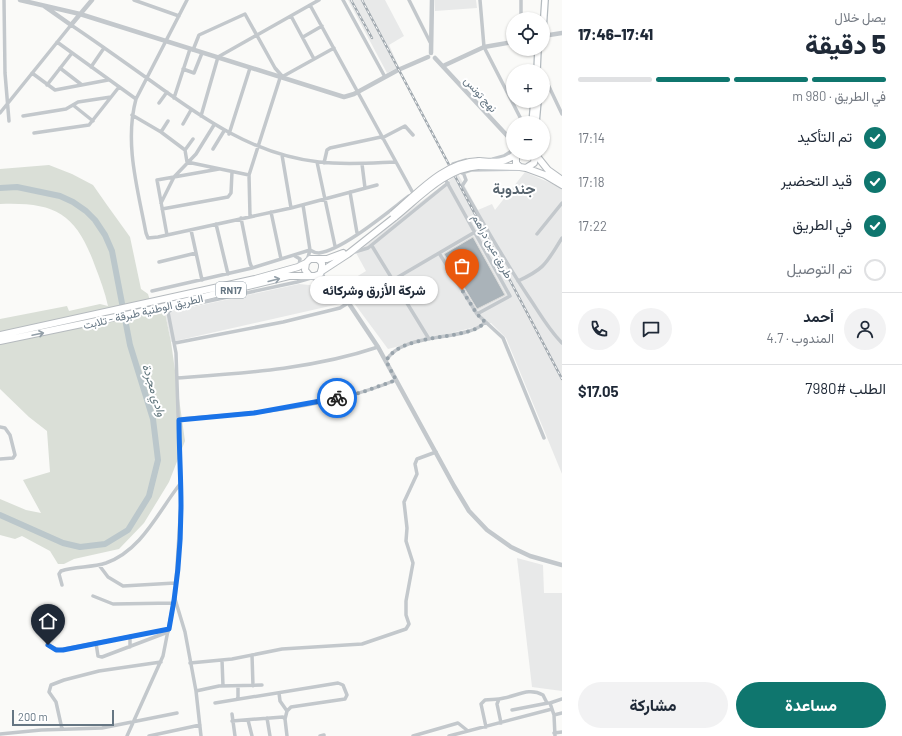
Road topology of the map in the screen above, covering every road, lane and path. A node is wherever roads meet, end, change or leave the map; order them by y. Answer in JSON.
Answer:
{"nodes":[{"id":1,"x":4,"y":0,"type":"edge"},
{"id":2,"x":20,"y":0,"type":"edge"},
{"id":3,"x":92,"y":0,"type":"edge"},
{"id":4,"x":134,"y":0,"type":"edge"},
{"id":5,"x":186,"y":0,"type":"edge"},
{"id":6,"x":319,"y":0,"type":"edge"},
{"id":7,"x":343,"y":0,"type":"edge"},
{"id":8,"x":409,"y":0,"type":"edge"},
{"id":9,"x":432,"y":0,"type":"edge"},
{"id":10,"x":480,"y":0,"type":"edge"},
{"id":11,"x":521,"y":0,"type":"edge"},
{"id":12,"x":541,"y":0,"type":"edge"},
{"id":13,"x":545,"y":0,"type":"edge"},
{"id":14,"x":28,"y":1,"type":"edge"},
{"id":15,"x":146,"y":2,"type":"edge"},
{"id":16,"x":41,"y":4,"type":"junction"},
{"id":17,"x":310,"y":5,"type":"junction"},
{"id":18,"x":521,"y":12,"type":"edge"},
{"id":19,"x":540,"y":12,"type":"edge"},
{"id":20,"x":544,"y":12,"type":"edge"},
{"id":21,"x":80,"y":14,"type":"junction"},
{"id":22,"x":179,"y":16,"type":"junction"},
{"id":23,"x":291,"y":16,"type":"junction"},
{"id":24,"x":71,"y":24,"type":"junction"},
{"id":25,"x":322,"y":26,"type":"junction"},
{"id":26,"x":562,"y":33,"type":"edge"},
{"id":27,"x":257,"y":35,"type":"junction"},
{"id":28,"x":550,"y":35,"type":"edge"},
{"id":29,"x":303,"y":37,"type":"junction"},
{"id":30,"x":57,"y":42,"type":"junction"},
{"id":31,"x":165,"y":42,"type":"junction"},
{"id":32,"x":506,"y":43,"type":"edge"},
{"id":33,"x":432,"y":45,"type":"junction"},
{"id":34,"x":484,"y":47,"type":"junction"},
{"id":35,"x":104,"y":48,"type":"junction"},
{"id":36,"x":334,"y":48,"type":"junction"},
{"id":37,"x":191,"y":50,"type":"junction"},
{"id":38,"x":72,"y":53,"type":"junction"},
{"id":39,"x":202,"y":53,"type":"junction"},
{"id":40,"x":430,"y":55,"type":"junction"},
{"id":41,"x":218,"y":57,"type":"junction"},
{"id":42,"x":314,"y":59,"type":"junction"},
{"id":43,"x":443,"y":66,"type":"junction"},
{"id":44,"x":91,"y":67,"type":"junction"},
{"id":45,"x":60,"y":68,"type":"junction"},
{"id":46,"x":250,"y":68,"type":"junction"},
{"id":47,"x":183,"y":69,"type":"junction"},
{"id":48,"x":2,"y":73,"type":"edge"},
{"id":49,"x":32,"y":73,"type":"junction"},
{"id":50,"x":281,"y":77,"type":"junction"},
{"id":51,"x":385,"y":77,"type":"junction"},
{"id":52,"x":146,"y":78,"type":"junction"},
{"id":53,"x":108,"y":80,"type":"junction"},
{"id":54,"x":47,"y":85,"type":"junction"},
{"id":55,"x":82,"y":85,"type":"junction"},
{"id":56,"x":119,"y":87,"type":"junction"},
{"id":57,"x":550,"y":90,"type":"edge"},
{"id":58,"x":167,"y":92,"type":"junction"},
{"id":59,"x":357,"y":93,"type":"junction"},
{"id":60,"x":111,"y":97,"type":"junction"},
{"id":61,"x":174,"y":98,"type":"junction"},
{"id":62,"x":136,"y":99,"type":"junction"},
{"id":63,"x":159,"y":104,"type":"dead end"},
{"id":64,"x":6,"y":105,"type":"junction"},
{"id":65,"x":73,"y":105,"type":"junction"},
{"id":66,"x":2,"y":109,"type":"edge"},
{"id":67,"x":191,"y":110,"type":"junction"},
{"id":68,"x":0,"y":113,"type":"edge"},
{"id":69,"x":562,"y":114,"type":"edge"},
{"id":70,"x":132,"y":115,"type":"junction"},
{"id":71,"x":23,"y":116,"type":"dead end"},
{"id":72,"x":201,"y":116,"type":"junction"},
{"id":73,"x":519,"y":116,"type":"edge"},
{"id":74,"x":9,"y":121,"type":"dead end"},
{"id":75,"x":93,"y":121,"type":"junction"},
{"id":76,"x":168,"y":121,"type":"dead end"},
{"id":77,"x":183,"y":124,"type":"dead end"},
{"id":78,"x":214,"y":125,"type":"junction"},
{"id":79,"x":224,"y":131,"type":"junction"},
{"id":80,"x":161,"y":132,"type":"junction"},
{"id":81,"x":34,"y":133,"type":"dead end"},
{"id":82,"x":229,"y":134,"type":"junction"},
{"id":83,"x":506,"y":134,"type":"edge"},
{"id":84,"x":412,"y":135,"type":"dead end"},
{"id":85,"x":381,"y":137,"type":"junction"},
{"id":86,"x":193,"y":139,"type":"dead end"},
{"id":87,"x":258,"y":147,"type":"junction"},
{"id":88,"x":213,"y":149,"type":"dead end"},
{"id":89,"x":185,"y":150,"type":"junction"},
{"id":90,"x":282,"y":155,"type":"junction"},
{"id":91,"x":506,"y":156,"type":"edge"},
{"id":92,"x":507,"y":160,"type":"edge"},
{"id":93,"x":516,"y":160,"type":"edge"},
{"id":94,"x":534,"y":160,"type":"edge"},
{"id":95,"x":539,"y":160,"type":"edge"},
{"id":96,"x":187,"y":162,"type":"junction"},
{"id":97,"x":317,"y":162,"type":"junction"},
{"id":98,"x":395,"y":162,"type":"junction"},
{"id":99,"x":324,"y":163,"type":"junction"},
{"id":100,"x":479,"y":163,"type":"junction"},
{"id":101,"x":362,"y":164,"type":"junction"},
{"id":102,"x":523,"y":168,"type":"junction"},
{"id":103,"x":219,"y":169,"type":"junction"},
{"id":104,"x":232,"y":172,"type":"junction"},
{"id":105,"x":463,"y":172,"type":"junction"},
{"id":106,"x":546,"y":172,"type":"junction"},
{"id":107,"x":249,"y":175,"type":"junction"},
{"id":108,"x":174,"y":177,"type":"junction"},
{"id":109,"x":562,"y":180,"type":"edge"},
{"id":110,"x":448,"y":183,"type":"junction"},
{"id":111,"x":376,"y":185,"type":"dead end"},
{"id":112,"x":562,"y":185,"type":"edge"},
{"id":113,"x":365,"y":188,"type":"junction"},
{"id":114,"x":350,"y":192,"type":"junction"},
{"id":115,"x":413,"y":193,"type":"junction"},
{"id":116,"x":324,"y":198,"type":"junction"},
{"id":117,"x":161,"y":203,"type":"junction"},
{"id":118,"x":562,"y":203,"type":"edge"},
{"id":119,"x":303,"y":205,"type":"junction"},
{"id":120,"x":291,"y":208,"type":"junction"},
{"id":121,"x":162,"y":209,"type":"junction"},
{"id":122,"x":271,"y":212,"type":"junction"},
{"id":123,"x":250,"y":216,"type":"junction"},
{"id":124,"x":394,"y":216,"type":"junction"},
{"id":125,"x":241,"y":218,"type":"junction"},
{"id":126,"x":216,"y":224,"type":"junction"},
{"id":127,"x":191,"y":230,"type":"junction"},
{"id":128,"x":475,"y":232,"type":"junction"},
{"id":129,"x":357,"y":234,"type":"junction"},
{"id":130,"x":537,"y":234,"type":"dead end"},
{"id":131,"x":167,"y":235,"type":"junction"},
{"id":132,"x":562,"y":238,"type":"edge"},
{"id":133,"x":335,"y":246,"type":"junction"},
{"id":134,"x":372,"y":246,"type":"junction"},
{"id":135,"x":310,"y":250,"type":"junction"},
{"id":136,"x":328,"y":250,"type":"junction"},
{"id":137,"x":196,"y":253,"type":"junction"},
{"id":138,"x":439,"y":253,"type":"junction"},
{"id":139,"x":348,"y":254,"type":"junction"},
{"id":140,"x":292,"y":256,"type":"junction"},
{"id":141,"x":281,"y":259,"type":"junction"},
{"id":142,"x":317,"y":259,"type":"junction"},
{"id":143,"x":327,"y":259,"type":"junction"},
{"id":144,"x":159,"y":262,"type":"dead end"},
{"id":145,"x":304,"y":265,"type":"junction"},
{"id":146,"x":252,"y":268,"type":"junction"},
{"id":147,"x":321,"y":271,"type":"junction"},
{"id":148,"x":228,"y":274,"type":"junction"},
{"id":149,"x":310,"y":276,"type":"junction"},
{"id":150,"x":202,"y":280,"type":"junction"},
{"id":151,"x":393,"y":280,"type":"junction"},
{"id":152,"x":518,"y":281,"type":"junction"},
{"id":153,"x":297,"y":282,"type":"junction"},
{"id":154,"x":152,"y":291,"type":"dead end"},
{"id":155,"x":347,"y":303,"type":"junction"},
{"id":156,"x":477,"y":314,"type":"junction"},
{"id":157,"x":93,"y":318,"type":"junction"},
{"id":158,"x":485,"y":322,"type":"junction"},
{"id":159,"x":0,"y":336,"type":"edge"},
{"id":160,"x":429,"y":339,"type":"junction"},
{"id":161,"x":0,"y":341,"type":"edge"},
{"id":162,"x":175,"y":343,"type":"junction"},
{"id":163,"x":562,"y":343,"type":"edge"},
{"id":164,"x":378,"y":347,"type":"junction"},
{"id":165,"x":386,"y":361,"type":"junction"},
{"id":166,"x":177,"y":378,"type":"junction"},
{"id":167,"x":396,"y":380,"type":"junction"},
{"id":168,"x":179,"y":420,"type":"junction"},
{"id":169,"x":0,"y":427,"type":"edge"},
{"id":170,"x":544,"y":438,"type":"dead end"},
{"id":171,"x":436,"y":452,"type":"junction"},
{"id":172,"x":0,"y":460,"type":"edge"},
{"id":173,"x":180,"y":484,"type":"junction"},
{"id":174,"x":99,"y":565,"type":"junction"},
{"id":175,"x":562,"y":565,"type":"edge"},
{"id":176,"x":175,"y":583,"type":"junction"},
{"id":177,"x":62,"y":585,"type":"dead end"},
{"id":178,"x":93,"y":596,"type":"dead end"},
{"id":179,"x":174,"y":601,"type":"junction"},
{"id":180,"x":44,"y":631,"type":"dead end"},
{"id":181,"x":169,"y":631,"type":"junction"},
{"id":182,"x":130,"y":636,"type":"junction"},
{"id":183,"x":96,"y":643,"type":"junction"},
{"id":184,"x":130,"y":647,"type":"junction"},
{"id":185,"x":252,"y":655,"type":"junction"},
{"id":186,"x":222,"y":660,"type":"junction"},
{"id":187,"x":161,"y":662,"type":"junction"},
{"id":188,"x":190,"y":663,"type":"junction"},
{"id":189,"x":262,"y":685,"type":"dead end"},
{"id":190,"x":223,"y":686,"type":"junction"},
{"id":191,"x":238,"y":686,"type":"junction"},
{"id":192,"x":253,"y":686,"type":"junction"},
{"id":193,"x":196,"y":691,"type":"junction"},
{"id":194,"x":279,"y":693,"type":"junction"},
{"id":195,"x":238,"y":698,"type":"junction"},
{"id":196,"x":499,"y":699,"type":"junction"},
{"id":197,"x":562,"y":699,"type":"edge"},
{"id":198,"x":215,"y":703,"type":"dead end"},
{"id":199,"x":549,"y":703,"type":"junction"},
{"id":200,"x":552,"y":708,"type":"junction"},
{"id":201,"x":512,"y":710,"type":"dead end"},
{"id":202,"x":287,"y":711,"type":"junction"},
{"id":203,"x":562,"y":713,"type":"edge"},
{"id":204,"x":177,"y":714,"type":"dead end"},
{"id":205,"x":232,"y":714,"type":"dead end"},
{"id":206,"x":554,"y":715,"type":"junction"},
{"id":207,"x":266,"y":718,"type":"junction"},
{"id":208,"x":285,"y":719,"type":"junction"},
{"id":209,"x":248,"y":720,"type":"junction"},
{"id":210,"x":232,"y":721,"type":"junction"},
{"id":211,"x":132,"y":723,"type":"junction"},
{"id":212,"x":501,"y":723,"type":"junction"},
{"id":213,"x":200,"y":725,"type":"junction"},
{"id":214,"x":486,"y":727,"type":"junction"},
{"id":215,"x":62,"y":729,"type":"junction"},
{"id":216,"x":468,"y":731,"type":"junction"},
{"id":217,"x":562,"y":732,"type":"edge"},
{"id":218,"x":0,"y":734,"type":"edge"},
{"id":219,"x":554,"y":735,"type":"edge"},
{"id":220,"x":127,"y":736,"type":"edge"},
{"id":221,"x":150,"y":736,"type":"edge"},
{"id":222,"x":201,"y":736,"type":"edge"},
{"id":223,"x":235,"y":736,"type":"edge"},
{"id":224,"x":252,"y":736,"type":"edge"},
{"id":225,"x":270,"y":736,"type":"edge"},
{"id":226,"x":287,"y":736,"type":"edge"},
{"id":227,"x":414,"y":736,"type":"edge"},
{"id":228,"x":449,"y":736,"type":"edge"}],
"edges":[{"from":1,"to":48,"type":"street"},
{"from":2,"to":14,"type":"street"},
{"from":3,"to":21,"type":"street"},
{"from":4,"to":15,"type":"street"},
{"from":5,"to":22,"type":"street"},
{"from":6,"to":17,"type":"street"},
{"from":7,"to":51,"type":"street"},
{"from":8,"to":33,"type":"street"},
{"from":9,"to":33,"type":"street"},
{"from":10,"to":34,"type":"street"},
{"from":11,"to":18,"type":"street"},
{"from":12,"to":19,"type":"main road"},
{"from":13,"to":20,"type":"main road"},
{"from":14,"to":16,"type":"street"},
{"from":15,"to":22,"type":"street"},
{"from":16,"to":21,"type":"street"},
{"from":16,"to":24,"type":"street"},
{"from":17,"to":23,"type":"street"},
{"from":17,"to":25,"type":"street"},
{"from":21,"to":24,"type":"street"},
{"from":21,"to":31,"type":"street"},
{"from":22,"to":31,"type":"street"},
{"from":23,"to":27,"type":"street"},
{"from":23,"to":29,"type":"street"},
{"from":24,"to":30,"type":"street"},
{"from":24,"to":35,"type":"street"},
{"from":25,"to":29,"type":"street"},
{"from":25,"to":36,"type":"street"},
{"from":26,"to":28,"type":"street"},
{"from":27,"to":37,"type":"street"},
{"from":27,"to":41,"type":"street"},
{"from":27,"to":50,"type":"street"},
{"from":29,"to":42,"type":"street"},
{"from":30,"to":38,"type":"street"},
{"from":30,"to":49,"type":"street"},
{"from":31,"to":37,"type":"street"},
{"from":31,"to":52,"type":"street"},
{"from":32,"to":34,"type":"street"},
{"from":33,"to":40,"type":"street"},
{"from":34,"to":43,"type":"street"},
{"from":34,"to":73,"type":"street"},
{"from":35,"to":44,"type":"street"},
{"from":35,"to":52,"type":"street"},
{"from":36,"to":42,"type":"street"},
{"from":36,"to":59,"type":"street"},
{"from":37,"to":39,"type":"street"},
{"from":37,"to":47,"type":"street"},
{"from":38,"to":44,"type":"street"},
{"from":38,"to":45,"type":"street"},
{"from":39,"to":41,"type":"street"},
{"from":39,"to":47,"type":"street"},
{"from":40,"to":43,"type":"street","name":"نهج تونس"},
{"from":40,"to":51,"type":"street"},
{"from":41,"to":46,"type":"street"},
{"from":41,"to":72,"type":"street"},
{"from":42,"to":50,"type":"street"},
{"from":43,"to":83,"type":"street","name":"نهج تونس"},
{"from":44,"to":53,"type":"street"},
{"from":45,"to":54,"type":"street"},
{"from":45,"to":55,"type":"street"},
{"from":46,"to":50,"type":"street"},
{"from":46,"to":82,"type":"street"},
{"from":47,"to":61,"type":"street"},
{"from":48,"to":64,"type":"street"},
{"from":49,"to":54,"type":"street"},
{"from":49,"to":64,"type":"street"},
{"from":50,"to":59,"type":"street"},
{"from":50,"to":87,"type":"street"},
{"from":51,"to":59,"type":"street"},
{"from":52,"to":58,"type":"street"},
{"from":52,"to":62,"type":"street"},
{"from":53,"to":55,"type":"street"},
{"from":53,"to":56,"type":"street"},
{"from":54,"to":55,"type":"street"},
{"from":56,"to":60,"type":"street"},
{"from":56,"to":62,"type":"street"},
{"from":57,"to":69,"type":"street"},
{"from":58,"to":61,"type":"street"},
{"from":58,"to":63,"type":"street"},
{"from":59,"to":85,"type":"street"},
{"from":60,"to":65,"type":"street"},
{"from":60,"to":75,"type":"street"},
{"from":61,"to":67,"type":"street"},
{"from":62,"to":70,"type":"street"},
{"from":64,"to":66,"type":"street"},
{"from":64,"to":74,"type":"street"},
{"from":65,"to":71,"type":"street"},
{"from":65,"to":75,"type":"street"},
{"from":66,"to":68,"type":"street"},
{"from":67,"to":72,"type":"street"},
{"from":67,"to":77,"type":"street"},
{"from":70,"to":80,"type":"street"},
{"from":70,"to":131,"type":"street"},
{"from":72,"to":78,"type":"street"},
{"from":75,"to":81,"type":"street"},
{"from":76,"to":80,"type":"street"},
{"from":78,"to":79,"type":"street"},
{"from":78,"to":96,"type":"street"},
{"from":79,"to":82,"type":"street"},
{"from":79,"to":88,"type":"street"},
{"from":80,"to":89,"type":"street"},
{"from":82,"to":87,"type":"street"},
{"from":84,"to":85,"type":"street"},
{"from":85,"to":98,"type":"street"},
{"from":85,"to":99,"type":"street"},
{"from":86,"to":89,"type":"street"},
{"from":87,"to":90,"type":"street"},
{"from":87,"to":107,"type":"street"},
{"from":89,"to":96,"type":"street"},
{"from":90,"to":97,"type":"street"},
{"from":90,"to":120,"type":"street"},
{"from":91,"to":105,"type":"street"},
{"from":92,"to":100,"type":"main road","number":"RN17"},
{"from":93,"to":102,"type":"main road"},
{"from":94,"to":102,"type":"main road","number":"RN17"},
{"from":95,"to":106,"type":"main road","number":"RN17"},
{"from":96,"to":103,"type":"street"},
{"from":96,"to":108,"type":"street"},
{"from":97,"to":99,"type":"street"},
{"from":97,"to":116,"type":"street"},
{"from":98,"to":101,"type":"street"},
{"from":98,"to":115,"type":"street"},
{"from":99,"to":101,"type":"street"},
{"from":100,"to":102,"type":"main road","number":"RN17"},
{"from":100,"to":124,"type":"main road","number":"RN17","bridge":true},
{"from":101,"to":113,"type":"street"},
{"from":102,"to":105,"type":"street"},
{"from":102,"to":106,"type":"main road","number":"RN17"},
{"from":103,"to":104,"type":"street"},
{"from":103,"to":108,"type":"street"},
{"from":104,"to":107,"type":"street"},
{"from":104,"to":121,"type":"street"},
{"from":105,"to":152,"type":"street","name":"طريق عين دراهم"},
{"from":106,"to":109,"type":"main road","number":"RN17"},
{"from":106,"to":112,"type":"main road","number":"RN17"},
{"from":107,"to":123,"type":"street"},
{"from":108,"to":117,"type":"street"},
{"from":108,"to":117,"type":"street"},
{"from":110,"to":115,"type":"street","name":"طريق عين دراهم"},
{"from":110,"to":128,"type":"street","name":"طريق عين دراهم"},
{"from":110,"to":134,"type":"street"},
{"from":111,"to":113,"type":"street"},
{"from":113,"to":114,"type":"street"},
{"from":114,"to":116,"type":"street"},
{"from":114,"to":129,"type":"street"},
{"from":115,"to":129,"type":"street"},
{"from":116,"to":119,"type":"street"},
{"from":116,"to":133,"type":"street"},
{"from":117,"to":121,"type":"street"},
{"from":118,"to":130,"type":"street"},
{"from":119,"to":120,"type":"street"},
{"from":119,"to":135,"type":"street"},
{"from":120,"to":122,"type":"street"},
{"from":121,"to":131,"type":"street"},
{"from":122,"to":123,"type":"street"},
{"from":122,"to":141,"type":"street"},
{"from":123,"to":125,"type":"street"},
{"from":124,"to":139,"type":"main road","number":"RN17"},
{"from":124,"to":143,"type":"main road","number":"RN17"},
{"from":125,"to":126,"type":"street"},
{"from":125,"to":146,"type":"street"},
{"from":126,"to":127,"type":"street"},
{"from":126,"to":148,"type":"street"},
{"from":127,"to":131,"type":"street"},
{"from":127,"to":137,"type":"street"},
{"from":128,"to":138,"type":"street"},
{"from":128,"to":156,"type":"street","name":"طريق عين دراهم"},
{"from":129,"to":133,"type":"street"},
{"from":132,"to":152,"type":"street"},
{"from":133,"to":136,"type":"street"},
{"from":134,"to":139,"type":"street"},
{"from":134,"to":151,"type":"street"},
{"from":135,"to":136,"type":"street"},
{"from":135,"to":140,"type":"street"},
{"from":135,"to":142,"type":"street"},
{"from":135,"to":145,"type":"street"},
{"from":136,"to":143,"type":"street"},
{"from":137,"to":144,"type":"street"},
{"from":137,"to":150,"type":"street"},
{"from":138,"to":151,"type":"street"},
{"from":138,"to":156,"type":"street"},
{"from":139,"to":147,"type":"main road","number":"RN17"},
{"from":140,"to":141,"type":"street"},
{"from":140,"to":145,"type":"street"},
{"from":141,"to":146,"type":"street"},
{"from":142,"to":143,"type":"main road","number":"RN17"},
{"from":142,"to":145,"type":"main road","number":"RN17"},
{"from":142,"to":147,"type":"main road"},
{"from":145,"to":149,"type":"main road"},
{"from":145,"to":157,"type":"main road","name":"الطريق الوطنية طبرقة - تلابت","number":"RN17"},
{"from":146,"to":148,"type":"street"},
{"from":147,"to":149,"type":"main road","number":"RN17"},
{"from":147,"to":155,"type":"street"},
{"from":148,"to":150,"type":"street"},
{"from":149,"to":153,"type":"street"},
{"from":149,"to":153,"type":"street"},
{"from":149,"to":155,"type":"street"},
{"from":157,"to":149,"type":"main road","name":"الطريق الوطنية طبرقة - تلابت","number":"RN17","one_way":true},
{"from":150,"to":154,"type":"street"},
{"from":151,"to":160,"type":"street"},
{"from":152,"to":163,"type":"street"},
{"from":153,"to":162,"type":"street"},
{"from":155,"to":162,"type":"street"},
{"from":155,"to":164,"type":"street"},
{"from":156,"to":158,"type":"street"},
{"from":157,"to":159,"type":"main road","name":"الطريق الوطنية طبرقة - تلابت","number":"RN17"},
{"from":161,"to":157,"type":"main road","name":"الطريق الوطنية طبرقة - تلابت","number":"RN17","one_way":true},
{"from":158,"to":160,"type":"street"},
{"from":158,"to":170,"type":"street"},
{"from":160,"to":165,"type":"street"},
{"from":162,"to":166,"type":"street"},
{"from":164,"to":165,"type":"street"},
{"from":164,"to":166,"type":"street"},
{"from":165,"to":167,"type":"street"},
{"from":166,"to":168,"type":"street"},
{"from":167,"to":168,"type":"street"},
{"from":167,"to":171,"type":"street"},
{"from":168,"to":173,"type":"street"},
{"from":169,"to":172,"type":"street"},
{"from":171,"to":175,"type":"street"},
{"from":171,"to":185,"type":"street"},
{"from":173,"to":174,"type":"street"},
{"from":173,"to":176,"type":"street"},
{"from":174,"to":176,"type":"street"},
{"from":174,"to":177,"type":"street"},
{"from":176,"to":179,"type":"street"},
{"from":178,"to":179,"type":"street"},
{"from":179,"to":181,"type":"street"},
{"from":179,"to":188,"type":"street"},
{"from":180,"to":183,"type":"street"},
{"from":181,"to":182,"type":"street"},
{"from":181,"to":184,"type":"street"},
{"from":181,"to":187,"type":"street"},
{"from":182,"to":183,"type":"street"},
{"from":182,"to":184,"type":"street"},
{"from":183,"to":184,"type":"street"},
{"from":185,"to":186,"type":"street"},
{"from":185,"to":192,"type":"street"},
{"from":186,"to":188,"type":"street"},
{"from":186,"to":190,"type":"street"},
{"from":187,"to":211,"type":"street"},
{"from":187,"to":215,"type":"street"},
{"from":188,"to":193,"type":"street"},
{"from":189,"to":192,"type":"street"},
{"from":190,"to":191,"type":"street"},
{"from":190,"to":193,"type":"street"},
{"from":191,"to":192,"type":"street"},
{"from":191,"to":195,"type":"street"},
{"from":193,"to":213,"type":"street"},
{"from":194,"to":195,"type":"street"},
{"from":194,"to":202,"type":"street"},
{"from":194,"to":202,"type":"street"},
{"from":195,"to":198,"type":"street"},
{"from":196,"to":199,"type":"street"},
{"from":196,"to":212,"type":"street"},
{"from":196,"to":214,"type":"street"},
{"from":197,"to":199,"type":"street"},
{"from":199,"to":200,"type":"street"},
{"from":199,"to":201,"type":"street"},
{"from":200,"to":206,"type":"street"},
{"from":200,"to":212,"type":"street"},
{"from":202,"to":208,"type":"street"},
{"from":203,"to":206,"type":"street"},
{"from":204,"to":211,"type":"street"},
{"from":205,"to":210,"type":"street"},
{"from":206,"to":219,"type":"street"},
{"from":207,"to":208,"type":"street"},
{"from":207,"to":209,"type":"street"},
{"from":207,"to":225,"type":"street"},
{"from":208,"to":226,"type":"street"},
{"from":209,"to":210,"type":"street"},
{"from":209,"to":224,"type":"street"},
{"from":210,"to":223,"type":"street"},
{"from":211,"to":215,"type":"street"},
{"from":211,"to":220,"type":"street"},
{"from":212,"to":214,"type":"street"},
{"from":213,"to":221,"type":"street"},
{"from":213,"to":222,"type":"street"},
{"from":214,"to":216,"type":"street"},
{"from":215,"to":218,"type":"street"},
{"from":216,"to":227,"type":"street"},
{"from":216,"to":228,"type":"street"},
{"from":217,"to":219,"type":"street"}]}
